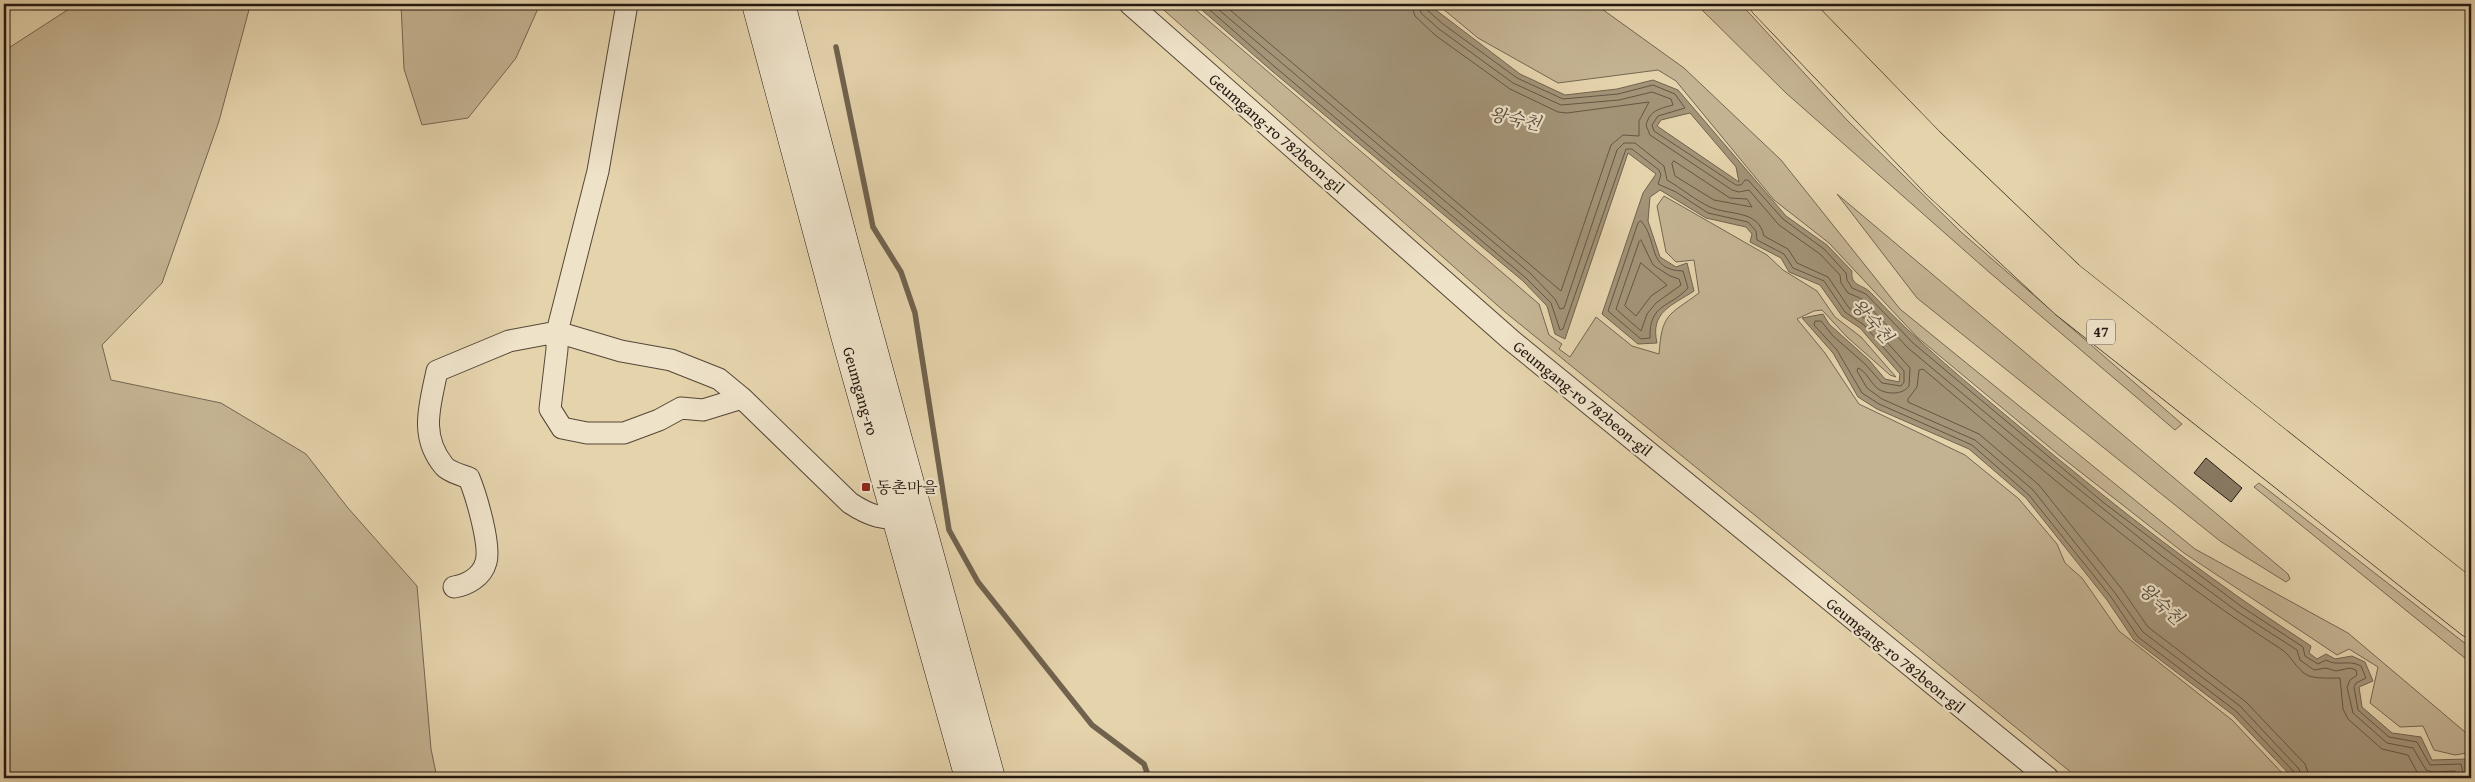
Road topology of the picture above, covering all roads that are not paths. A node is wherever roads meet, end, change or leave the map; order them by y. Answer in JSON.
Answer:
{"nodes":[{"id":1,"x":627,"y":4,"type":"edge"},
{"id":2,"x":756,"y":4,"type":"edge"},
{"id":3,"x":781,"y":4,"type":"edge"},
{"id":4,"x":1130,"y":4,"type":"edge"},
{"id":5,"x":1764,"y":4,"type":"edge"},
{"id":6,"x":1796,"y":4,"type":"edge"},
{"id":7,"x":557,"y":332,"type":"junction"},
{"id":8,"x":742,"y":398,"type":"junction"},
{"id":9,"x":907,"y":516,"type":"junction"},
{"id":10,"x":454,"y":587,"type":"dead end"},
{"id":11,"x":2471,"y":595,"type":"edge"},
{"id":12,"x":2471,"y":624,"type":"edge"},
{"id":13,"x":970,"y":778,"type":"edge"},
{"id":14,"x":991,"y":778,"type":"edge"},
{"id":15,"x":2048,"y":778,"type":"edge"}],
"edges":[{"from":1,"to":7,"type":"street"},
{"from":2,"to":9,"type":"street","name":"Geumgang-ro"},
{"from":3,"to":9,"type":"street","name":"Geumgang-ro"},
{"from":4,"to":15,"type":"street","name":"Geumgang-ro 782beon-gil"},
{"from":5,"to":12,"type":"highway","number":"47"},
{"from":6,"to":11,"type":"highway","number":"47"},
{"from":7,"to":8,"type":"street"},
{"from":7,"to":8,"type":"street"},
{"from":7,"to":10,"type":"street"},
{"from":8,"to":9,"type":"street"},
{"from":9,"to":13,"type":"street","name":"Geumgang-ro"},
{"from":9,"to":14,"type":"street","name":"Geumgang-ro"}]}
